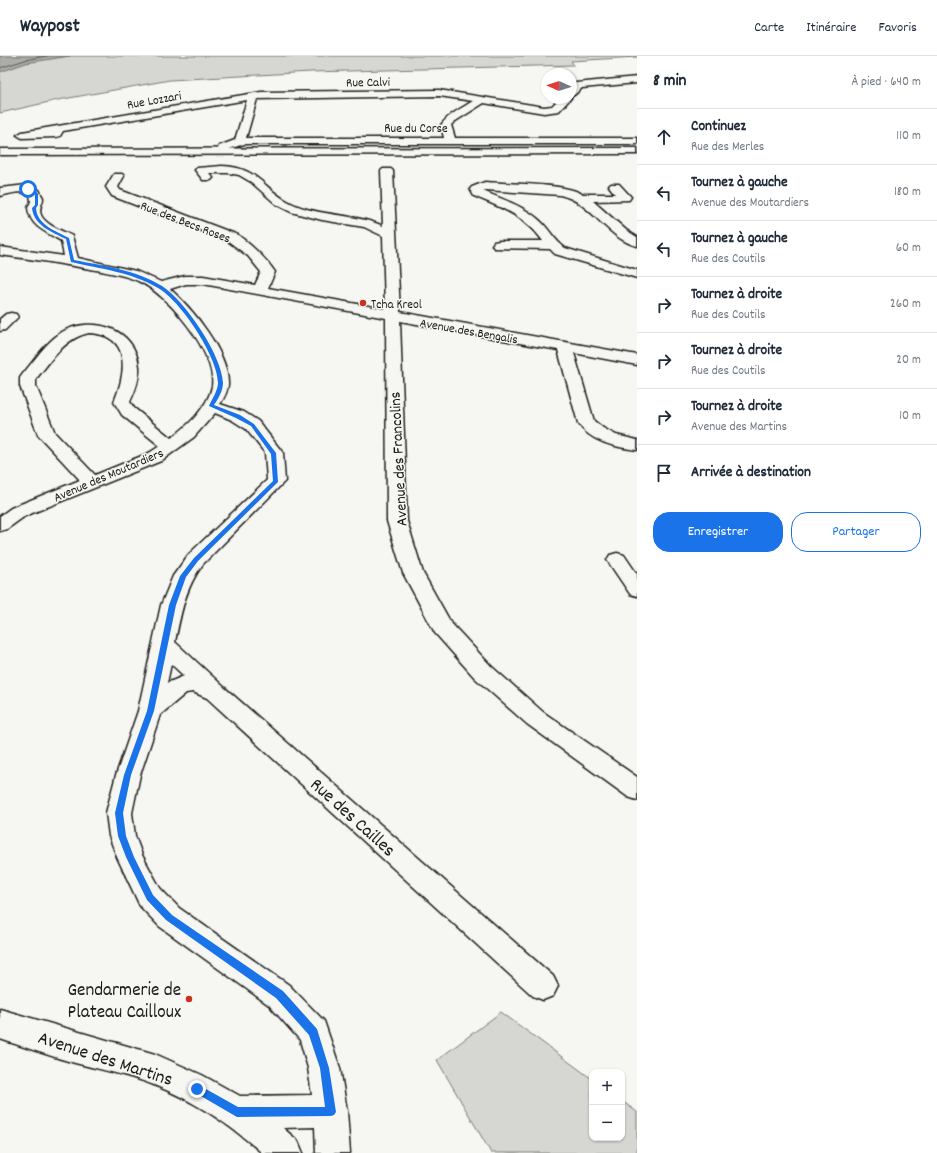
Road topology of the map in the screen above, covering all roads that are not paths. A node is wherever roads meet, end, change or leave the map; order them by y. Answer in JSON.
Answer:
{"nodes":[{"id":1,"x":637,"y":80,"type":"edge"},
{"id":2,"x":577,"y":88,"type":"edge"},
{"id":3,"x":253,"y":96,"type":"junction"},
{"id":4,"x":482,"y":100,"type":"junction"},
{"id":5,"x":559,"y":104,"type":"edge"},
{"id":6,"x":59,"y":129,"type":"dead end"},
{"id":7,"x":243,"y":141,"type":"junction"},
{"id":8,"x":450,"y":141,"type":"junction"},
{"id":9,"x":637,"y":141,"type":"edge"},
{"id":10,"x":637,"y":147,"type":"edge"},
{"id":11,"x":0,"y":148,"type":"edge"},
{"id":12,"x":223,"y":148,"type":"junction"},
{"id":13,"x":531,"y":151,"type":"junction"},
{"id":14,"x":637,"y":151,"type":"edge"},
{"id":15,"x":0,"y":152,"type":"edge"},
{"id":16,"x":637,"y":158,"type":"edge"},
{"id":17,"x":387,"y":171,"type":"dead end"},
{"id":18,"x":118,"y":176,"type":"dead end"},
{"id":19,"x":207,"y":178,"type":"dead end"},
{"id":20,"x":615,"y":186,"type":"dead end"},
{"id":21,"x":0,"y":192,"type":"edge"},
{"id":22,"x":581,"y":198,"type":"junction"},
{"id":23,"x":390,"y":234,"type":"junction"},
{"id":24,"x":637,"y":242,"type":"edge"},
{"id":25,"x":499,"y":245,"type":"dead end"},
{"id":26,"x":551,"y":245,"type":"junction"},
{"id":27,"x":0,"y":251,"type":"edge"},
{"id":28,"x":72,"y":261,"type":"junction"},
{"id":29,"x":637,"y":274,"type":"edge"},
{"id":30,"x":161,"y":288,"type":"junction"},
{"id":31,"x":260,"y":290,"type":"junction"},
{"id":32,"x":0,"y":316,"type":"edge"},
{"id":33,"x":392,"y":316,"type":"junction"},
{"id":34,"x":0,"y":327,"type":"edge"},
{"id":35,"x":565,"y":347,"type":"junction"},
{"id":36,"x":637,"y":360,"type":"edge"},
{"id":37,"x":211,"y":406,"type":"junction"},
{"id":38,"x":637,"y":445,"type":"edge"},
{"id":39,"x":171,"y":447,"type":"junction"},
{"id":40,"x":92,"y":482,"type":"junction"},
{"id":41,"x":0,"y":525,"type":"edge"},
{"id":42,"x":637,"y":561,"type":"edge"},
{"id":43,"x":637,"y":589,"type":"edge"},
{"id":44,"x":165,"y":644,"type":"junction"},
{"id":45,"x":218,"y":694,"type":"junction"},
{"id":46,"x":150,"y":711,"type":"junction"},
{"id":47,"x":637,"y":790,"type":"edge"},
{"id":48,"x":544,"y":986,"type":"dead end"},
{"id":49,"x":0,"y":1024,"type":"edge"},
{"id":50,"x":237,"y":1112,"type":"junction"},
{"id":51,"x":331,"y":1112,"type":"junction"},
{"id":52,"x":286,"y":1153,"type":"edge"},
{"id":53,"x":333,"y":1153,"type":"edge"}],
"edges":[{"from":1,"to":2,"type":"street"},
{"from":3,"to":4,"type":"street","name":"Rue Calvi"},
{"from":3,"to":6,"type":"street","name":"Rue Lozzari"},
{"from":3,"to":7,"type":"street"},
{"from":4,"to":5,"type":"street","name":"Rue Calvi"},
{"from":4,"to":8,"type":"street"},
{"from":7,"to":8,"type":"street","name":"Rue du Corse"},
{"from":7,"to":12,"type":"street","name":"Rue du Corse"},
{"from":8,"to":9,"type":"street","name":"Rue du Corse"},
{"from":10,"to":12,"type":"main road"},
{"from":11,"to":12,"type":"main road"},
{"from":13,"to":14,"type":"main road"},
{"from":13,"to":15,"type":"main road"},
{"from":13,"to":16,"type":"main road"},
{"from":17,"to":23,"type":"street","name":"Avenue des Francolins"},
{"from":18,"to":31,"type":"street","name":"Rue des Becs Roses"},
{"from":19,"to":23,"type":"street"},
{"from":20,"to":22,"type":"street"},
{"from":21,"to":28,"type":"street"},
{"from":22,"to":24,"type":"street"},
{"from":22,"to":26,"type":"street"},
{"from":23,"to":33,"type":"street","name":"Avenue des Francolins"},
{"from":25,"to":26,"type":"street"},
{"from":26,"to":29,"type":"street"},
{"from":27,"to":28,"type":"street","name":"Avenue des Moutardiers"},
{"from":28,"to":30,"type":"street","name":"Avenue des Moutardiers"},
{"from":30,"to":31,"type":"street","name":"Avenue des Bengalis"},
{"from":30,"to":37,"type":"street","name":"Avenue des Moutardiers"},
{"from":31,"to":33,"type":"street","name":"Avenue des Bengalis"},
{"from":32,"to":34,"type":"street"},
{"from":33,"to":35,"type":"street","name":"Avenue des Bengalis"},
{"from":33,"to":47,"type":"street","name":"Avenue des Francolins"},
{"from":35,"to":36,"type":"street","name":"Avenue des Bengalis"},
{"from":35,"to":38,"type":"street"},
{"from":37,"to":39,"type":"street","name":"Avenue des Moutardiers"},
{"from":37,"to":44,"type":"street"},
{"from":39,"to":40,"type":"street","name":"Avenue des Moutardiers"},
{"from":39,"to":40,"type":"street"},
{"from":40,"to":41,"type":"street","name":"Avenue des Moutardiers"},
{"from":42,"to":43,"type":"street"},
{"from":44,"to":45,"type":"street","name":"Rue des Cailles"},
{"from":44,"to":46,"type":"street"},
{"from":45,"to":46,"type":"street"},
{"from":45,"to":48,"type":"street","name":"Rue des Cailles"},
{"from":46,"to":51,"type":"street"},
{"from":49,"to":50,"type":"street","name":"Avenue des Martins"},
{"from":50,"to":51,"type":"street"},
{"from":50,"to":52,"type":"street","name":"Avenue des Martins"},
{"from":51,"to":53,"type":"street"}]}
